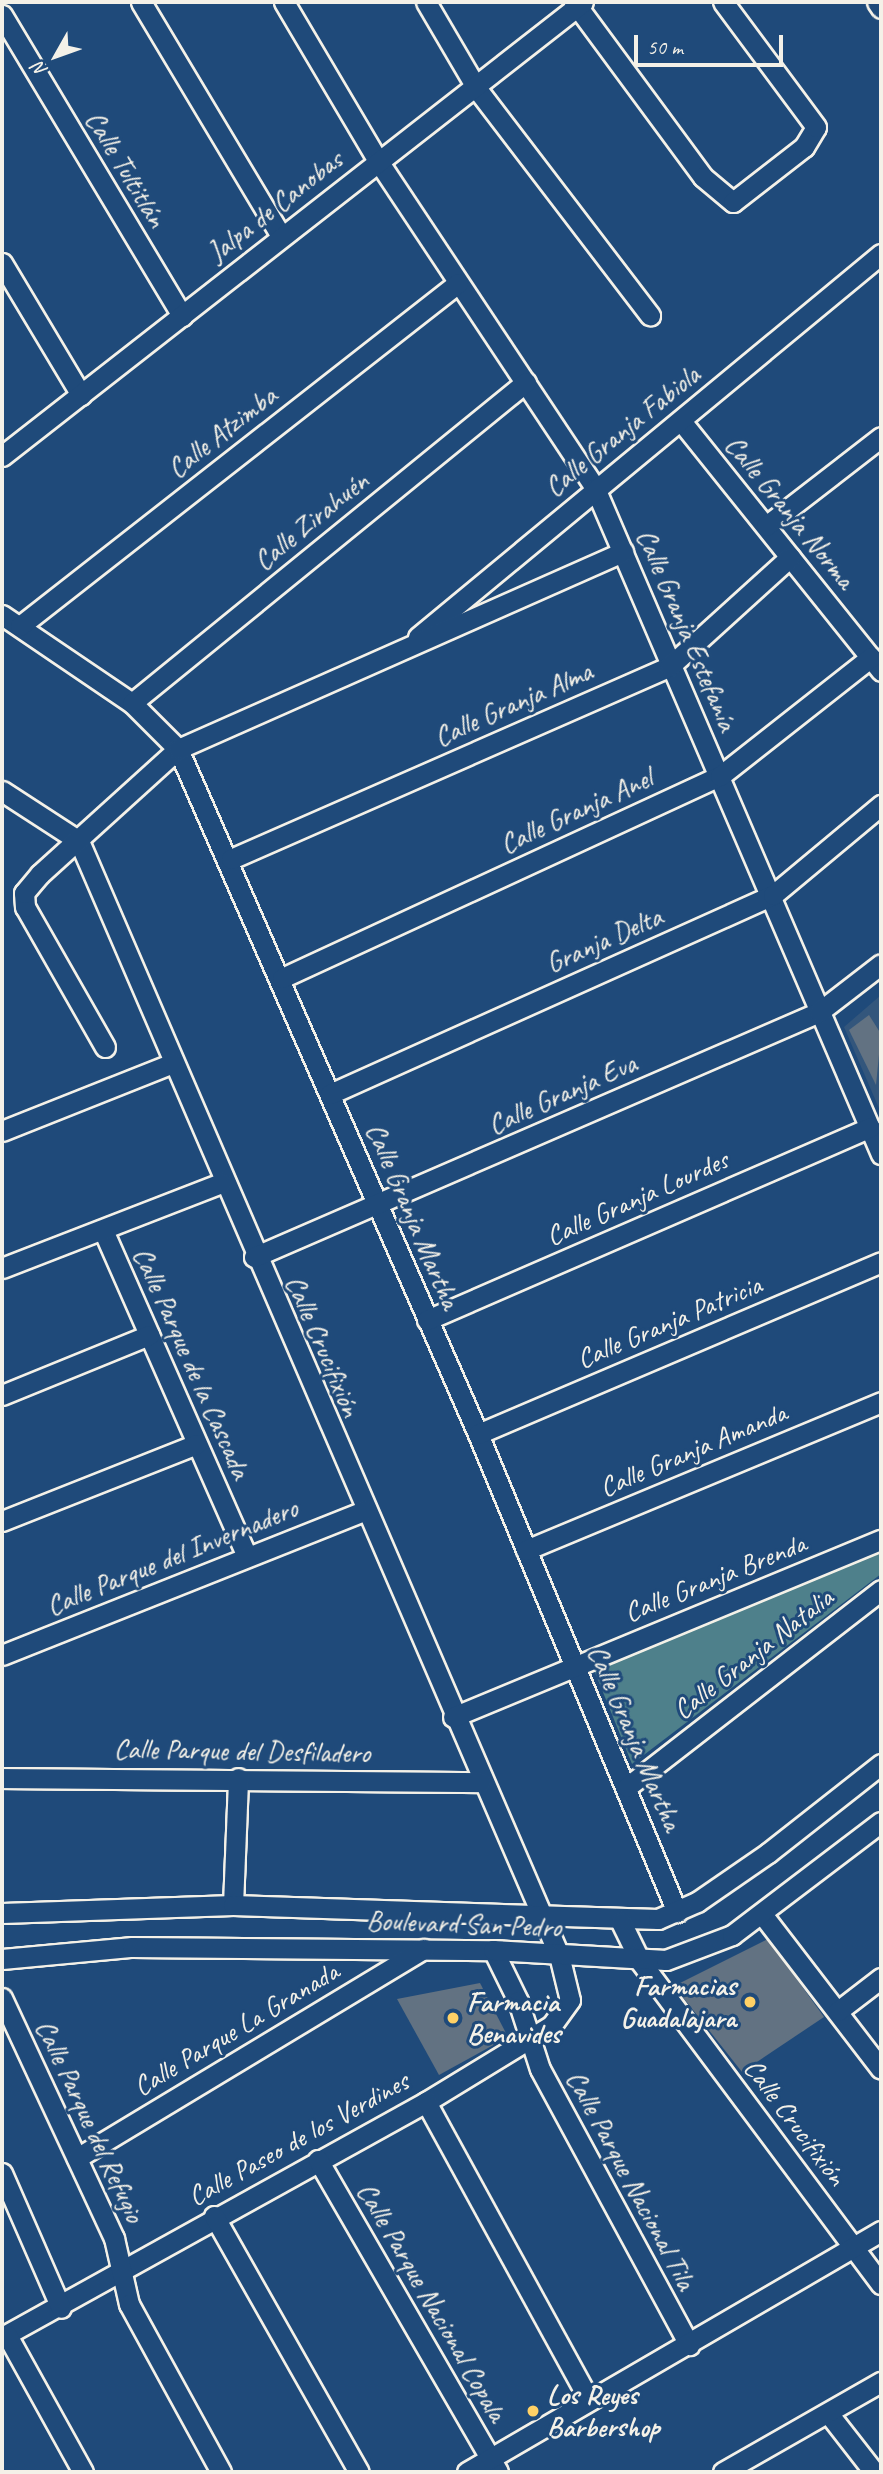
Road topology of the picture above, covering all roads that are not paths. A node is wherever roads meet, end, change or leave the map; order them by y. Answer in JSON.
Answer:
{"nodes":[{"id":1,"x":141,"y":2,"type":"edge"},
{"id":2,"x":284,"y":2,"type":"edge"},
{"id":3,"x":426,"y":2,"type":"edge"},
{"id":4,"x":723,"y":2,"type":"edge"},
{"id":5,"x":877,"y":2,"type":"edge"},
{"id":6,"x":578,"y":3,"type":"edge"},
{"id":7,"x":881,"y":8,"type":"edge"},
{"id":8,"x":2,"y":15,"type":"edge"},
{"id":9,"x":477,"y":89,"type":"junction"},
{"id":10,"x":378,"y":161,"type":"junction"},
{"id":11,"x":281,"y":236,"type":"junction"},
{"id":12,"x":881,"y":254,"type":"edge"},
{"id":13,"x":2,"y":263,"type":"edge"},
{"id":14,"x":458,"y":283,"type":"junction"},
{"id":15,"x":650,"y":315,"type":"dead end"},
{"id":16,"x":181,"y":316,"type":"junction"},
{"id":17,"x":526,"y":382,"type":"junction"},
{"id":18,"x":81,"y":395,"type":"junction"},
{"id":19,"x":681,"y":421,"type":"junction"},
{"id":20,"x":881,"y":437,"type":"edge"},
{"id":21,"x":2,"y":456,"type":"edge"},
{"id":22,"x":595,"y":488,"type":"junction"},
{"id":23,"x":766,"y":526,"type":"junction"},
{"id":24,"x":623,"y":552,"type":"junction"},
{"id":25,"x":790,"y":557,"type":"junction"},
{"id":26,"x":2,"y":615,"type":"edge"},
{"id":27,"x":20,"y":626,"type":"junction"},
{"id":28,"x":399,"y":653,"type":"junction"},
{"id":29,"x":876,"y":664,"type":"edge"},
{"id":30,"x":670,"y":666,"type":"junction"},
{"id":31,"x":132,"y":703,"type":"junction"},
{"id":32,"x":178,"y":749,"type":"junction"},
{"id":33,"x":720,"y":776,"type":"junction"},
{"id":34,"x":2,"y":790,"type":"edge"},
{"id":35,"x":881,"y":806,"type":"edge"},
{"id":36,"x":79,"y":841,"type":"junction"},
{"id":37,"x":231,"y":859,"type":"junction"},
{"id":38,"x":773,"y":895,"type":"junction"},
{"id":39,"x":881,"y":964,"type":"edge"},
{"id":40,"x":282,"y":978,"type":"junction"},
{"id":41,"x":819,"y":1012,"type":"junction"},
{"id":42,"x":105,"y":1047,"type":"dead end"},
{"id":43,"x":173,"y":1063,"type":"junction"},
{"id":44,"x":330,"y":1094,"type":"junction"},
{"id":45,"x":870,"y":1128,"type":"junction"},
{"id":46,"x":2,"y":1131,"type":"edge"},
{"id":47,"x":881,"y":1154,"type":"edge"},
{"id":48,"x":221,"y":1184,"type":"junction"},
{"id":49,"x":377,"y":1206,"type":"junction"},
{"id":50,"x":103,"y":1230,"type":"junction"},
{"id":51,"x":254,"y":1257,"type":"junction"},
{"id":52,"x":881,"y":1262,"type":"edge"},
{"id":53,"x":2,"y":1268,"type":"edge"},
{"id":54,"x":427,"y":1320,"type":"junction"},
{"id":55,"x":149,"y":1335,"type":"junction"},
{"id":56,"x":2,"y":1395,"type":"edge"},
{"id":57,"x":881,"y":1402,"type":"edge"},
{"id":58,"x":478,"y":1434,"type":"junction"},
{"id":59,"x":197,"y":1444,"type":"junction"},
{"id":60,"x":364,"y":1511,"type":"junction"},
{"id":61,"x":2,"y":1521,"type":"edge"},
{"id":62,"x":881,"y":1540,"type":"edge"},
{"id":63,"x":526,"y":1550,"type":"junction"},
{"id":64,"x":247,"y":1557,"type":"junction"},
{"id":65,"x":881,"y":1590,"type":"edge"},
{"id":66,"x":2,"y":1655,"type":"edge"},
{"id":67,"x":574,"y":1667,"type":"junction"},
{"id":68,"x":453,"y":1717,"type":"junction"},
{"id":69,"x":881,"y":1763,"type":"edge"},
{"id":70,"x":2,"y":1778,"type":"edge"},
{"id":71,"x":238,"y":1778,"type":"junction"},
{"id":72,"x":481,"y":1782,"type":"junction"},
{"id":73,"x":626,"y":1787,"type":"junction"},
{"id":74,"x":881,"y":1822,"type":"edge"},
{"id":75,"x":233,"y":1905,"type":"junction"},
{"id":76,"x":677,"y":1912,"type":"junction"},
{"id":77,"x":2,"y":1913,"type":"edge"},
{"id":78,"x":762,"y":1914,"type":"junction"},
{"id":79,"x":540,"y":1916,"type":"junction"},
{"id":80,"x":621,"y":1923,"type":"junction"},
{"id":81,"x":424,"y":1949,"type":"junction"},
{"id":82,"x":493,"y":1950,"type":"junction"},
{"id":83,"x":559,"y":1955,"type":"junction"},
{"id":84,"x":2,"y":1958,"type":"edge"},
{"id":85,"x":640,"y":1961,"type":"junction"},
{"id":86,"x":881,"y":1978,"type":"edge"},
{"id":87,"x":2,"y":1998,"type":"edge"},
{"id":88,"x":838,"y":2011,"type":"junction"},
{"id":89,"x":528,"y":2040,"type":"junction"},
{"id":90,"x":881,"y":2069,"type":"edge"},
{"id":91,"x":426,"y":2102,"type":"junction"},
{"id":92,"x":77,"y":2158,"type":"junction"},
{"id":93,"x":318,"y":2160,"type":"junction"},
{"id":94,"x":2,"y":2173,"type":"edge"},
{"id":95,"x":214,"y":2216,"type":"junction"},
{"id":96,"x":881,"y":2231,"type":"edge"},
{"id":97,"x":856,"y":2250,"type":"junction"},
{"id":98,"x":120,"y":2270,"type":"junction"},
{"id":99,"x":881,"y":2284,"type":"edge"},
{"id":100,"x":61,"y":2308,"type":"junction"},
{"id":101,"x":4,"y":2336,"type":"edge"},
{"id":102,"x":689,"y":2345,"type":"junction"},
{"id":103,"x":881,"y":2382,"type":"edge"},
{"id":104,"x":589,"y":2400,"type":"junction"},
{"id":105,"x":828,"y":2413,"type":"junction"},
{"id":106,"x":494,"y":2465,"type":"edge"},
{"id":107,"x":83,"y":2472,"type":"edge"},
{"id":108,"x":221,"y":2472,"type":"edge"},
{"id":109,"x":359,"y":2472,"type":"edge"},
{"id":110,"x":467,"y":2472,"type":"edge"},
{"id":111,"x":725,"y":2472,"type":"edge"},
{"id":112,"x":874,"y":2472,"type":"edge"}],
"edges":[{"from":1,"to":11,"type":"street"},
{"from":2,"to":10,"type":"street","name":"Calle Granja Estefanía"},
{"from":3,"to":9,"type":"street"},
{"from":4,"to":6,"type":"street"},
{"from":5,"to":7,"type":"street"},
{"from":6,"to":9,"type":"street","name":"Jalpa de Canobas"},
{"from":8,"to":16,"type":"street","name":"Calle Tultitlán"},
{"from":9,"to":10,"type":"street","name":"Jalpa de Canobas"},
{"from":9,"to":15,"type":"street"},
{"from":10,"to":11,"type":"street","name":"Jalpa de Canobas"},
{"from":10,"to":14,"type":"street","name":"Calle Granja Estefanía"},
{"from":11,"to":16,"type":"street","name":"Jalpa de Canobas"},
{"from":12,"to":19,"type":"street","name":"Calle Granja Fabiola"},
{"from":13,"to":18,"type":"street"},
{"from":14,"to":17,"type":"street","name":"Calle Granja Estefanía"},
{"from":14,"to":27,"type":"street","name":"Calle Atzimba"},
{"from":16,"to":18,"type":"street","name":"Jalpa de Canobas"},
{"from":17,"to":22,"type":"street","name":"Calle Granja Estefanía"},
{"from":17,"to":31,"type":"street","name":"Calle Zirahuén"},
{"from":18,"to":21,"type":"street","name":"Jalpa de Canobas"},
{"from":19,"to":22,"type":"street","name":"Calle Granja Fabiola"},
{"from":19,"to":23,"type":"street","name":"Calle Granja Norma"},
{"from":20,"to":23,"type":"street"},
{"from":22,"to":24,"type":"street","name":"Calle Granja Estefanía"},
{"from":22,"to":28,"type":"street","name":"Calle Granja Fabiola"},
{"from":23,"to":25,"type":"street","name":"Calle Granja Norma"},
{"from":24,"to":28,"type":"street","name":"Calle Granja Fabiola"},
{"from":24,"to":30,"type":"street","name":"Calle Granja Estefanía"},
{"from":25,"to":29,"type":"street","name":"Calle Granja Norma"},
{"from":25,"to":30,"type":"street","name":"Calle Granja Alma"},
{"from":26,"to":27,"type":"street","name":"Calle Granja Martha"},
{"from":27,"to":31,"type":"street","name":"Calle Granja Martha"},
{"from":28,"to":32,"type":"street","name":"Calle Granja Fabiola"},
{"from":29,"to":33,"type":"street","name":"Calle Granja Anel"},
{"from":30,"to":33,"type":"street","name":"Calle Granja Estefanía"},
{"from":30,"to":37,"type":"street","name":"Calle Granja Alma"},
{"from":31,"to":32,"type":"street","name":"Calle Granja Martha"},
{"from":32,"to":36,"type":"street","name":"Calle Granja Fabiola"},
{"from":32,"to":37,"type":"street","name":"Calle Granja Martha"},
{"from":33,"to":38,"type":"street","name":"Calle Granja Estefanía"},
{"from":33,"to":40,"type":"street","name":"Calle Granja Anel"},
{"from":34,"to":36,"type":"street"},
{"from":35,"to":38,"type":"street","name":"Granja Delta"},
{"from":36,"to":42,"type":"street","name":"Calle Granja Fabiola"},
{"from":36,"to":43,"type":"street","name":"Calle Crucifixión"},
{"from":37,"to":40,"type":"street","name":"Calle Granja Martha"},
{"from":38,"to":41,"type":"street","name":"Calle Granja Estefanía"},
{"from":38,"to":44,"type":"street","name":"Granja Delta"},
{"from":39,"to":41,"type":"street","name":"Calle Granja Eva"},
{"from":40,"to":44,"type":"street","name":"Calle Granja Martha"},
{"from":41,"to":45,"type":"street","name":"Calle Granja Estefanía"},
{"from":41,"to":49,"type":"street","name":"Calle Granja Eva"},
{"from":43,"to":46,"type":"street"},
{"from":43,"to":48,"type":"street","name":"Calle Crucifixión"},
{"from":44,"to":49,"type":"street","name":"Calle Granja Martha"},
{"from":45,"to":47,"type":"street","name":"Calle Granja Estefanía"},
{"from":45,"to":54,"type":"street","name":"Calle Granja Lourdes"},
{"from":48,"to":50,"type":"street"},
{"from":48,"to":51,"type":"street","name":"Calle Crucifixión"},
{"from":49,"to":51,"type":"street","name":"Calle Granja Eva"},
{"from":49,"to":54,"type":"street","name":"Calle Granja Martha"},
{"from":50,"to":53,"type":"street"},
{"from":50,"to":55,"type":"street","name":"Calle Parque de la Cascada"},
{"from":51,"to":60,"type":"street","name":"Calle Crucifixión"},
{"from":52,"to":58,"type":"street","name":"Calle Granja Patricia"},
{"from":54,"to":58,"type":"street","name":"Calle Granja Martha"},
{"from":55,"to":56,"type":"street"},
{"from":55,"to":59,"type":"street","name":"Calle Parque de la Cascada"},
{"from":57,"to":63,"type":"street","name":"Calle Granja Amanda"},
{"from":58,"to":63,"type":"street","name":"Calle Granja Martha"},
{"from":59,"to":61,"type":"street"},
{"from":59,"to":64,"type":"street","name":"Calle Parque de la Cascada"},
{"from":60,"to":64,"type":"street","name":"Calle Parque del Invernadero"},
{"from":60,"to":68,"type":"street","name":"Calle Crucifixión"},
{"from":62,"to":67,"type":"street","name":"Calle Granja Brenda"},
{"from":63,"to":67,"type":"street","name":"Calle Granja Martha"},
{"from":64,"to":66,"type":"street","name":"Calle Parque del Invernadero"},
{"from":65,"to":73,"type":"street","name":"Calle Granja Natalia"},
{"from":67,"to":68,"type":"street","name":"Calle Granja Brenda"},
{"from":67,"to":73,"type":"street","name":"Calle Granja Martha"},
{"from":68,"to":72,"type":"street","name":"Calle Crucifixión"},
{"from":69,"to":76,"type":"street","name":"Boulevard San Pedro"},
{"from":70,"to":71,"type":"street","name":"Calle Parque del Desfiladero"},
{"from":71,"to":72,"type":"street","name":"Calle Parque del Desfiladero"},
{"from":71,"to":75,"type":"street"},
{"from":72,"to":79,"type":"street","name":"Calle Crucifixión"},
{"from":73,"to":76,"type":"street","name":"Calle Granja Martha"},
{"from":74,"to":78,"type":"street","name":"Boulevard San Pedro"},
{"from":75,"to":77,"type":"street","name":"Boulevard San Pedro"},
{"from":75,"to":79,"type":"street","name":"Boulevard San Pedro"},
{"from":76,"to":80,"type":"street","name":"Boulevard San Pedro"},
{"from":78,"to":85,"type":"street","name":"Boulevard San Pedro"},
{"from":78,"to":88,"type":"street"},
{"from":79,"to":80,"type":"street","name":"Boulevard San Pedro"},
{"from":79,"to":83,"type":"street","name":"Calle Crucifixión"},
{"from":80,"to":85,"type":"street","name":"Calle Crucifixión"},
{"from":81,"to":82,"type":"street","name":"Boulevard San Pedro"},
{"from":81,"to":84,"type":"street","name":"Boulevard San Pedro"},
{"from":81,"to":92,"type":"street","name":"Calle Parque La Granada"},
{"from":82,"to":83,"type":"street","name":"Boulevard San Pedro"},
{"from":82,"to":89,"type":"street","name":"Calle Parque Nacional Tila"},
{"from":83,"to":85,"type":"street","name":"Boulevard San Pedro"},
{"from":83,"to":89,"type":"street","name":"Calle Paseo de los Verdines"},
{"from":85,"to":97,"type":"street","name":"Calle Crucifixión"},
{"from":86,"to":88,"type":"street"},
{"from":87,"to":92,"type":"street","name":"Calle Parque del Refugio"},
{"from":88,"to":90,"type":"street"},
{"from":89,"to":91,"type":"street","name":"Calle Paseo de los Verdines"},
{"from":89,"to":102,"type":"street","name":"Calle Parque Nacional Tila"},
{"from":91,"to":93,"type":"street","name":"Calle Paseo de los Verdines"},
{"from":91,"to":104,"type":"street"},
{"from":92,"to":98,"type":"street","name":"Calle Parque del Refugio"},
{"from":93,"to":95,"type":"street","name":"Calle Paseo de los Verdines"},
{"from":93,"to":106,"type":"street","name":"Calle Parque Nacional Copala"},
{"from":94,"to":100,"type":"street"},
{"from":95,"to":98,"type":"street","name":"Calle Paseo de los Verdines"},
{"from":95,"to":109,"type":"street"},
{"from":96,"to":97,"type":"street"},
{"from":97,"to":99,"type":"street","name":"Calle Crucifixión"},
{"from":97,"to":102,"type":"street"},
{"from":98,"to":100,"type":"street","name":"Calle Paseo de los Verdines"},
{"from":98,"to":108,"type":"street","name":"Calle Parque del Refugio"},
{"from":100,"to":101,"type":"street","name":"Calle Paseo de los Verdines"},
{"from":101,"to":107,"type":"street"},
{"from":102,"to":104,"type":"street"},
{"from":103,"to":105,"type":"street"},
{"from":104,"to":106,"type":"street"},
{"from":105,"to":111,"type":"street"},
{"from":105,"to":112,"type":"street"},
{"from":106,"to":110,"type":"street"}]}
